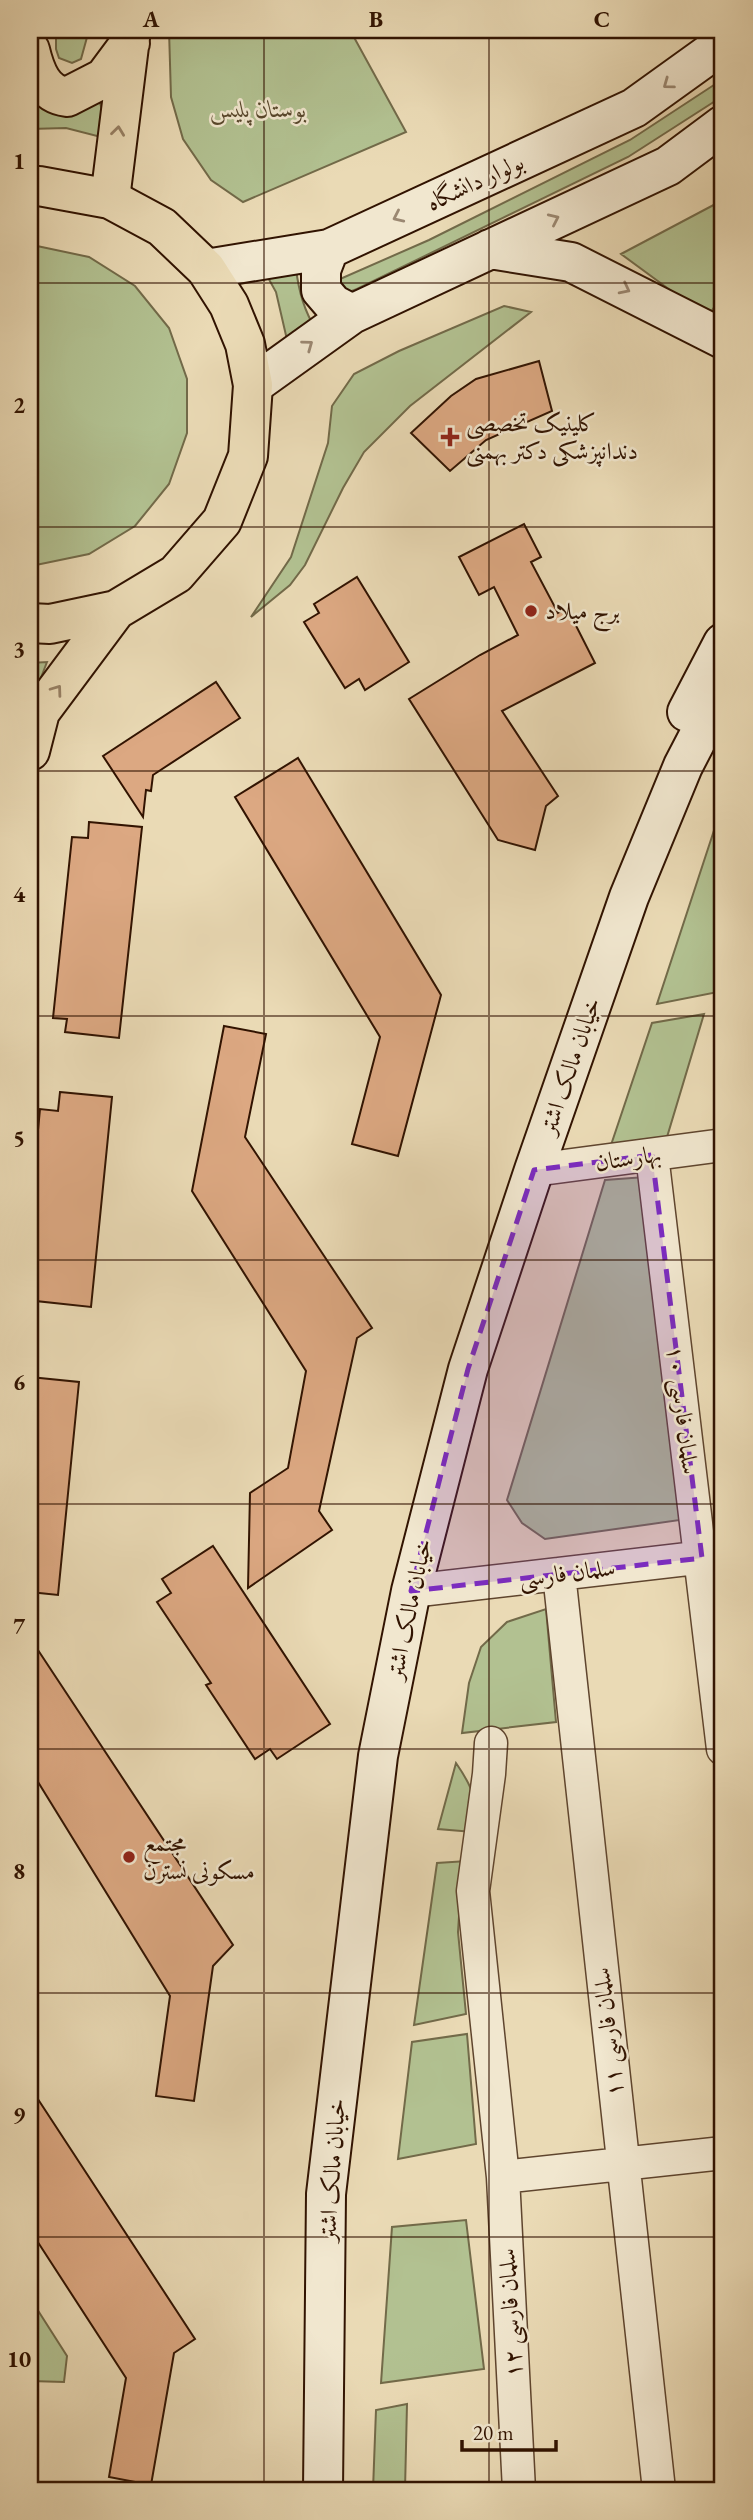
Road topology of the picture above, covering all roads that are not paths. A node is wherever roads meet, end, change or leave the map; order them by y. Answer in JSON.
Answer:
{"nodes":[{"id":1,"x":131,"y":37,"type":"edge"},
{"id":2,"x":723,"y":44,"type":"edge"},
{"id":3,"x":30,"y":50,"type":"edge"},
{"id":4,"x":723,"y":125,"type":"edge"},
{"id":5,"x":30,"y":187,"type":"edge"},
{"id":6,"x":110,"y":199,"type":"junction"},
{"id":7,"x":329,"y":249,"type":"junction"},
{"id":8,"x":490,"y":249,"type":"junction"},
{"id":9,"x":206,"y":269,"type":"junction"},
{"id":10,"x":352,"y":314,"type":"junction"},
{"id":11,"x":723,"y":339,"type":"edge"},
{"id":12,"x":253,"y":385,"type":"junction"},
{"id":13,"x":116,"y":610,"type":"junction"},
{"id":14,"x":30,"y":623,"type":"edge"},
{"id":15,"x":723,"y":643,"type":"edge"},
{"id":16,"x":723,"y":689,"type":"edge"},
{"id":17,"x":30,"y":751,"type":"edge"},
{"id":18,"x":683,"y":766,"type":"junction"},
{"id":19,"x":723,"y":1145,"type":"edge"},
{"id":20,"x":652,"y":1155,"type":"junction"},
{"id":21,"x":534,"y":1170,"type":"junction"},
{"id":22,"x":712,"y":1556,"type":"edge"},
{"id":23,"x":559,"y":1574,"type":"junction"},
{"id":24,"x":411,"y":1591,"type":"junction"},
{"id":25,"x":491,"y":1743,"type":"dead end"},
{"id":26,"x":723,"y":1749,"type":"edge"},
{"id":27,"x":723,"y":2153,"type":"edge"},
{"id":28,"x":623,"y":2164,"type":"junction"},
{"id":29,"x":503,"y":2177,"type":"junction"},
{"id":30,"x":323,"y":2490,"type":"edge"},
{"id":31,"x":519,"y":2490,"type":"edge"},
{"id":32,"x":659,"y":2490,"type":"edge"}],
"edges":[{"from":1,"to":3,"type":"main road"},
{"from":6,"to":1,"type":"main road","one_way":true},
{"from":2,"to":7,"type":"main road","name":"بولوار دانشگاه","one_way":true},
{"from":8,"to":4,"type":"main road","one_way":true},
{"from":5,"to":6,"type":"main road"},
{"from":6,"to":9,"type":"main road"},
{"from":7,"to":9,"type":"main road","name":"بولوار دانشگاه"},
{"from":7,"to":10,"type":"main road"},
{"from":8,"to":10,"type":"main road"},
{"from":8,"to":11,"type":"main road","one_way":true},
{"from":9,"to":12,"type":"main road"},
{"from":12,"to":10,"type":"main road","one_way":true},
{"from":12,"to":13,"type":"main road"},
{"from":13,"to":14,"type":"main road"},
{"from":17,"to":13,"type":"main road","one_way":true},
{"from":15,"to":18,"type":"main road","name":"خیابان مالک اشتر"},
{"from":16,"to":18,"type":"main road","name":"خیابان مالک اشتر"},
{"from":18,"to":21,"type":"main road","name":"خیابان مالک اشتر"},
{"from":19,"to":20,"type":"street","name":"بهارستان"},
{"from":20,"to":21,"type":"street","name":"بهارستان"},
{"from":20,"to":22,"type":"street","name":"سلمان فارسی ۱۰"},
{"from":21,"to":24,"type":"main road","name":"خیابان مالک اشتر"},
{"from":22,"to":23,"type":"street","name":"سلمان فارسی"},
{"from":22,"to":26,"type":"street","name":"سلمان فارسی ۱۰"},
{"from":23,"to":24,"type":"street","name":"سلمان فارسی"},
{"from":23,"to":28,"type":"street","name":"سلمان فارسی ۱۱"},
{"from":24,"to":30,"type":"main road","name":"خیابان مالک اشتر"},
{"from":25,"to":29,"type":"street","name":"سلمان فارسی ۱۲"},
{"from":27,"to":28,"type":"street"},
{"from":28,"to":29,"type":"street"},
{"from":28,"to":32,"type":"street","name":"سلمان فارسی ۱۱"},
{"from":29,"to":31,"type":"street","name":"سلمان فارسی ۱۲"}]}
